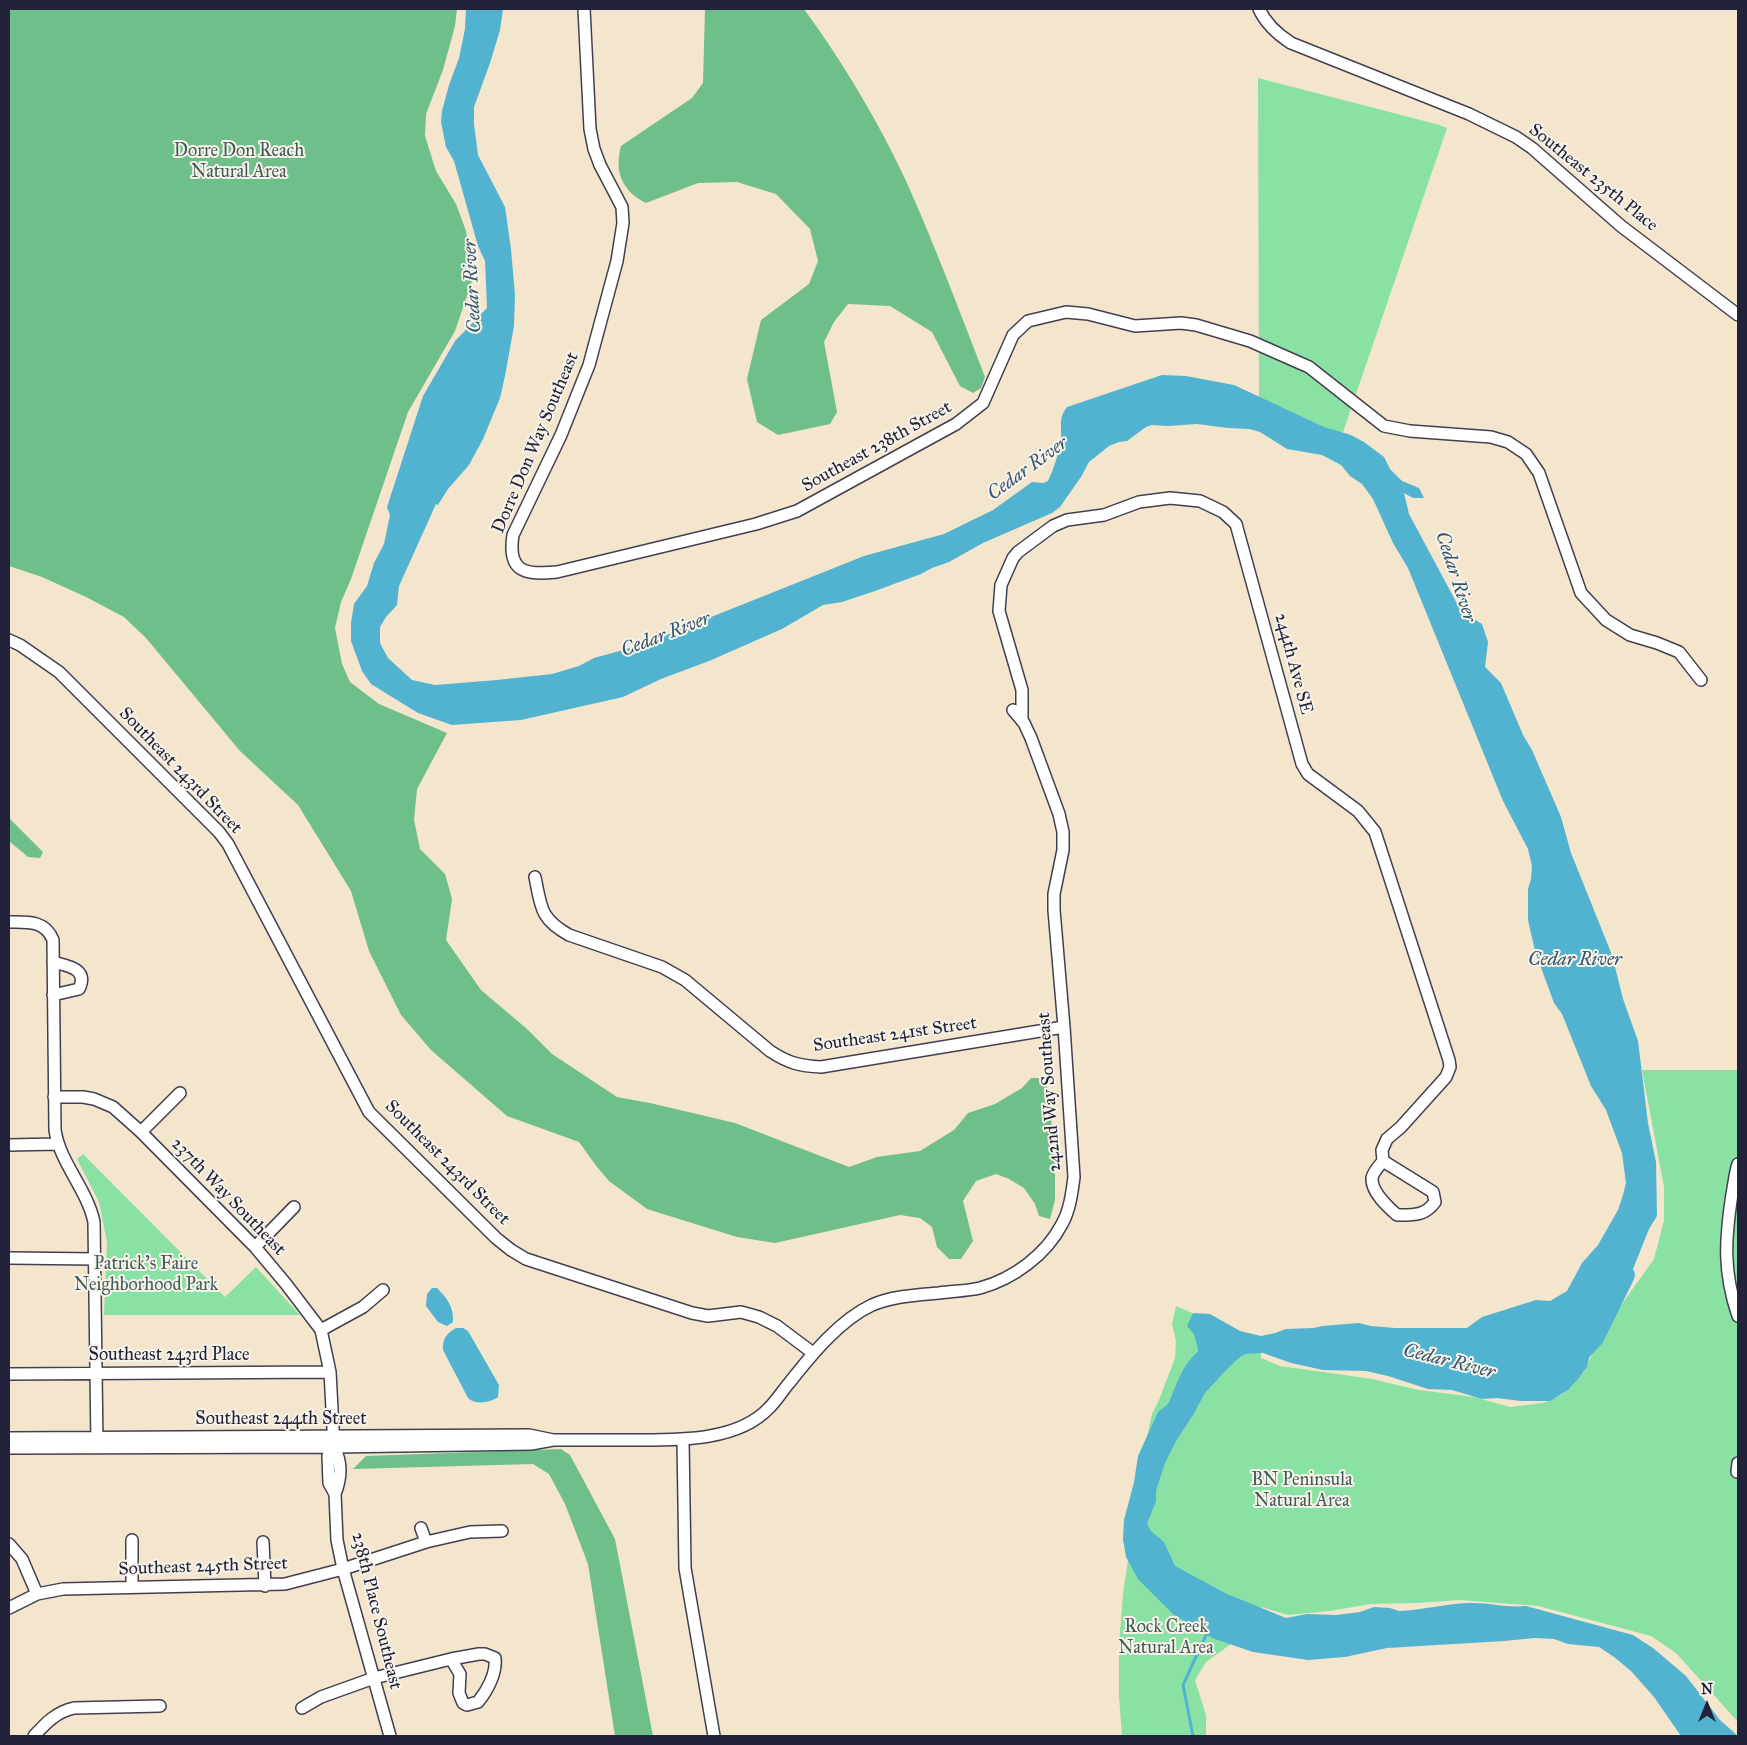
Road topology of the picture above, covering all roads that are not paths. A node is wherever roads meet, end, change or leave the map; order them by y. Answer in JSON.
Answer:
{"nodes":[{"id":1,"x":584,"y":9,"type":"edge"},
{"id":2,"x":1259,"y":9,"type":"edge"},
{"id":3,"x":1738,"y":315,"type":"edge"},
{"id":4,"x":521,"y":569,"type":"joint"},
{"id":5,"x":9,"y":640,"type":"edge"},
{"id":6,"x":1701,"y":680,"type":"dead end"},
{"id":7,"x":1013,"y":710,"type":"dead end"},
{"id":8,"x":1022,"y":721,"type":"junction"},
{"id":9,"x":535,"y":877,"type":"dead end"},
{"id":10,"x":9,"y":922,"type":"edge"},
{"id":11,"x":53,"y":962,"type":"junction"},
{"id":12,"x":53,"y":995,"type":"junction"},
{"id":13,"x":1064,"y":1027,"type":"junction"},
{"id":14,"x":180,"y":1093,"type":"dead end"},
{"id":15,"x":54,"y":1097,"type":"junction"},
{"id":16,"x":141,"y":1132,"type":"junction"},
{"id":17,"x":58,"y":1144,"type":"junction"},
{"id":18,"x":9,"y":1145,"type":"edge"},
{"id":19,"x":1383,"y":1161,"type":"junction"},
{"id":20,"x":1738,"y":1164,"type":"edge"},
{"id":21,"x":294,"y":1207,"type":"dead end"},
{"id":22,"x":255,"y":1247,"type":"junction"},
{"id":23,"x":9,"y":1258,"type":"edge"},
{"id":24,"x":96,"y":1259,"type":"junction"},
{"id":25,"x":383,"y":1290,"type":"dead end"},
{"id":26,"x":1738,"y":1316,"type":"edge"},
{"id":27,"x":321,"y":1330,"type":"junction"},
{"id":28,"x":813,"y":1353,"type":"junction"},
{"id":29,"x":330,"y":1372,"type":"junction"},
{"id":30,"x":9,"y":1374,"type":"edge"},
{"id":31,"x":97,"y":1374,"type":"junction"},
{"id":32,"x":758,"y":1417,"type":"joint"},
{"id":33,"x":9,"y":1438,"type":"edge"},
{"id":34,"x":682,"y":1440,"type":"junction"},
{"id":35,"x":334,"y":1442,"type":"junction"},
{"id":36,"x":97,"y":1443,"type":"junction"},
{"id":37,"x":9,"y":1448,"type":"edge"},
{"id":38,"x":422,"y":1528,"type":"dead end"},
{"id":39,"x":502,"y":1531,"type":"dead end"},
{"id":40,"x":132,"y":1540,"type":"dead end"},
{"id":41,"x":263,"y":1542,"type":"dead end"},
{"id":42,"x":426,"y":1542,"type":"junction"},
{"id":43,"x":9,"y":1544,"type":"edge"},
{"id":44,"x":343,"y":1569,"type":"junction"},
{"id":45,"x":266,"y":1586,"type":"junction"},
{"id":46,"x":132,"y":1587,"type":"junction"},
{"id":47,"x":37,"y":1594,"type":"junction"},
{"id":48,"x":9,"y":1608,"type":"edge"},
{"id":49,"x":451,"y":1659,"type":"junction"},
{"id":50,"x":374,"y":1678,"type":"junction"},
{"id":51,"x":160,"y":1706,"type":"dead end"},
{"id":52,"x":302,"y":1708,"type":"dead end"},
{"id":53,"x":34,"y":1736,"type":"edge"},
{"id":54,"x":390,"y":1736,"type":"edge"},
{"id":55,"x":714,"y":1736,"type":"edge"}],
"edges":[{"from":1,"to":4,"type":"street","name":"Dorre Don Way Southeast"},
{"from":2,"to":3,"type":"street","name":"Southeast 235th Place"},
{"from":4,"to":6,"type":"street","name":"Southeast 238th Street"},
{"from":5,"to":28,"type":"street","name":"Southeast 243rd Street"},
{"from":7,"to":8,"type":"street","name":"242nd Way Southeast"},
{"from":8,"to":13,"type":"street","name":"242nd Way Southeast"},
{"from":8,"to":19,"type":"street","name":"244th Ave SE"},
{"from":9,"to":13,"type":"street","name":"Southeast 241st Street"},
{"from":10,"to":11,"type":"street"},
{"from":11,"to":12,"type":"street"},
{"from":11,"to":12,"type":"street"},
{"from":12,"to":15,"type":"street"},
{"from":13,"to":28,"type":"street","name":"242nd Way Southeast"},
{"from":14,"to":16,"type":"street"},
{"from":15,"to":16,"type":"street","name":"237th Way Southeast"},
{"from":15,"to":17,"type":"street"},
{"from":16,"to":22,"type":"street","name":"237th Way Southeast"},
{"from":17,"to":18,"type":"street"},
{"from":17,"to":24,"type":"street"},
{"from":19,"to":19,"type":"street","name":"244th Ave SE"},
{"from":20,"to":26,"type":"street"},
{"from":21,"to":22,"type":"street"},
{"from":22,"to":27,"type":"street","name":"237th Way Southeast"},
{"from":23,"to":24,"type":"street"},
{"from":24,"to":31,"type":"street"},
{"from":25,"to":27,"type":"street"},
{"from":27,"to":29,"type":"street","name":"237th Way Southeast"},
{"from":28,"to":32,"type":"street","name":"242nd Way Southeast"},
{"from":29,"to":31,"type":"street","name":"Southeast 243rd Place"},
{"from":29,"to":35,"type":"street","name":"238th Place Southeast"},
{"from":30,"to":31,"type":"street","name":"Southeast 243rd Place"},
{"from":31,"to":36,"type":"street"},
{"from":32,"to":34,"type":"street","name":"Southeast 244th Street"},
{"from":33,"to":36,"type":"street","name":"Southeast 244th Street"},
{"from":34,"to":35,"type":"street","name":"Southeast 244th Street"},
{"from":34,"to":55,"type":"street"},
{"from":35,"to":36,"type":"street","name":"Southeast 244th Street"},
{"from":35,"to":44,"type":"street","name":"238th Place Southeast"},
{"from":36,"to":37,"type":"street","name":"Southeast 244th Street"},
{"from":38,"to":42,"type":"street"},
{"from":39,"to":42,"type":"street","name":"Southeast 245th Street"},
{"from":40,"to":46,"type":"street"},
{"from":41,"to":45,"type":"street"},
{"from":42,"to":44,"type":"street","name":"Southeast 245th Street"},
{"from":43,"to":47,"type":"street"},
{"from":44,"to":45,"type":"street","name":"Southeast 245th Street"},
{"from":44,"to":50,"type":"street","name":"238th Place Southeast"},
{"from":45,"to":46,"type":"street","name":"Southeast 245th Street"},
{"from":46,"to":47,"type":"street","name":"Southeast 245th Street"},
{"from":47,"to":48,"type":"street","name":"Southeast 245th Street"},
{"from":49,"to":49,"type":"street"},
{"from":49,"to":50,"type":"street"},
{"from":50,"to":52,"type":"street"},
{"from":50,"to":54,"type":"street","name":"238th Place Southeast"},
{"from":51,"to":53,"type":"street"}]}
